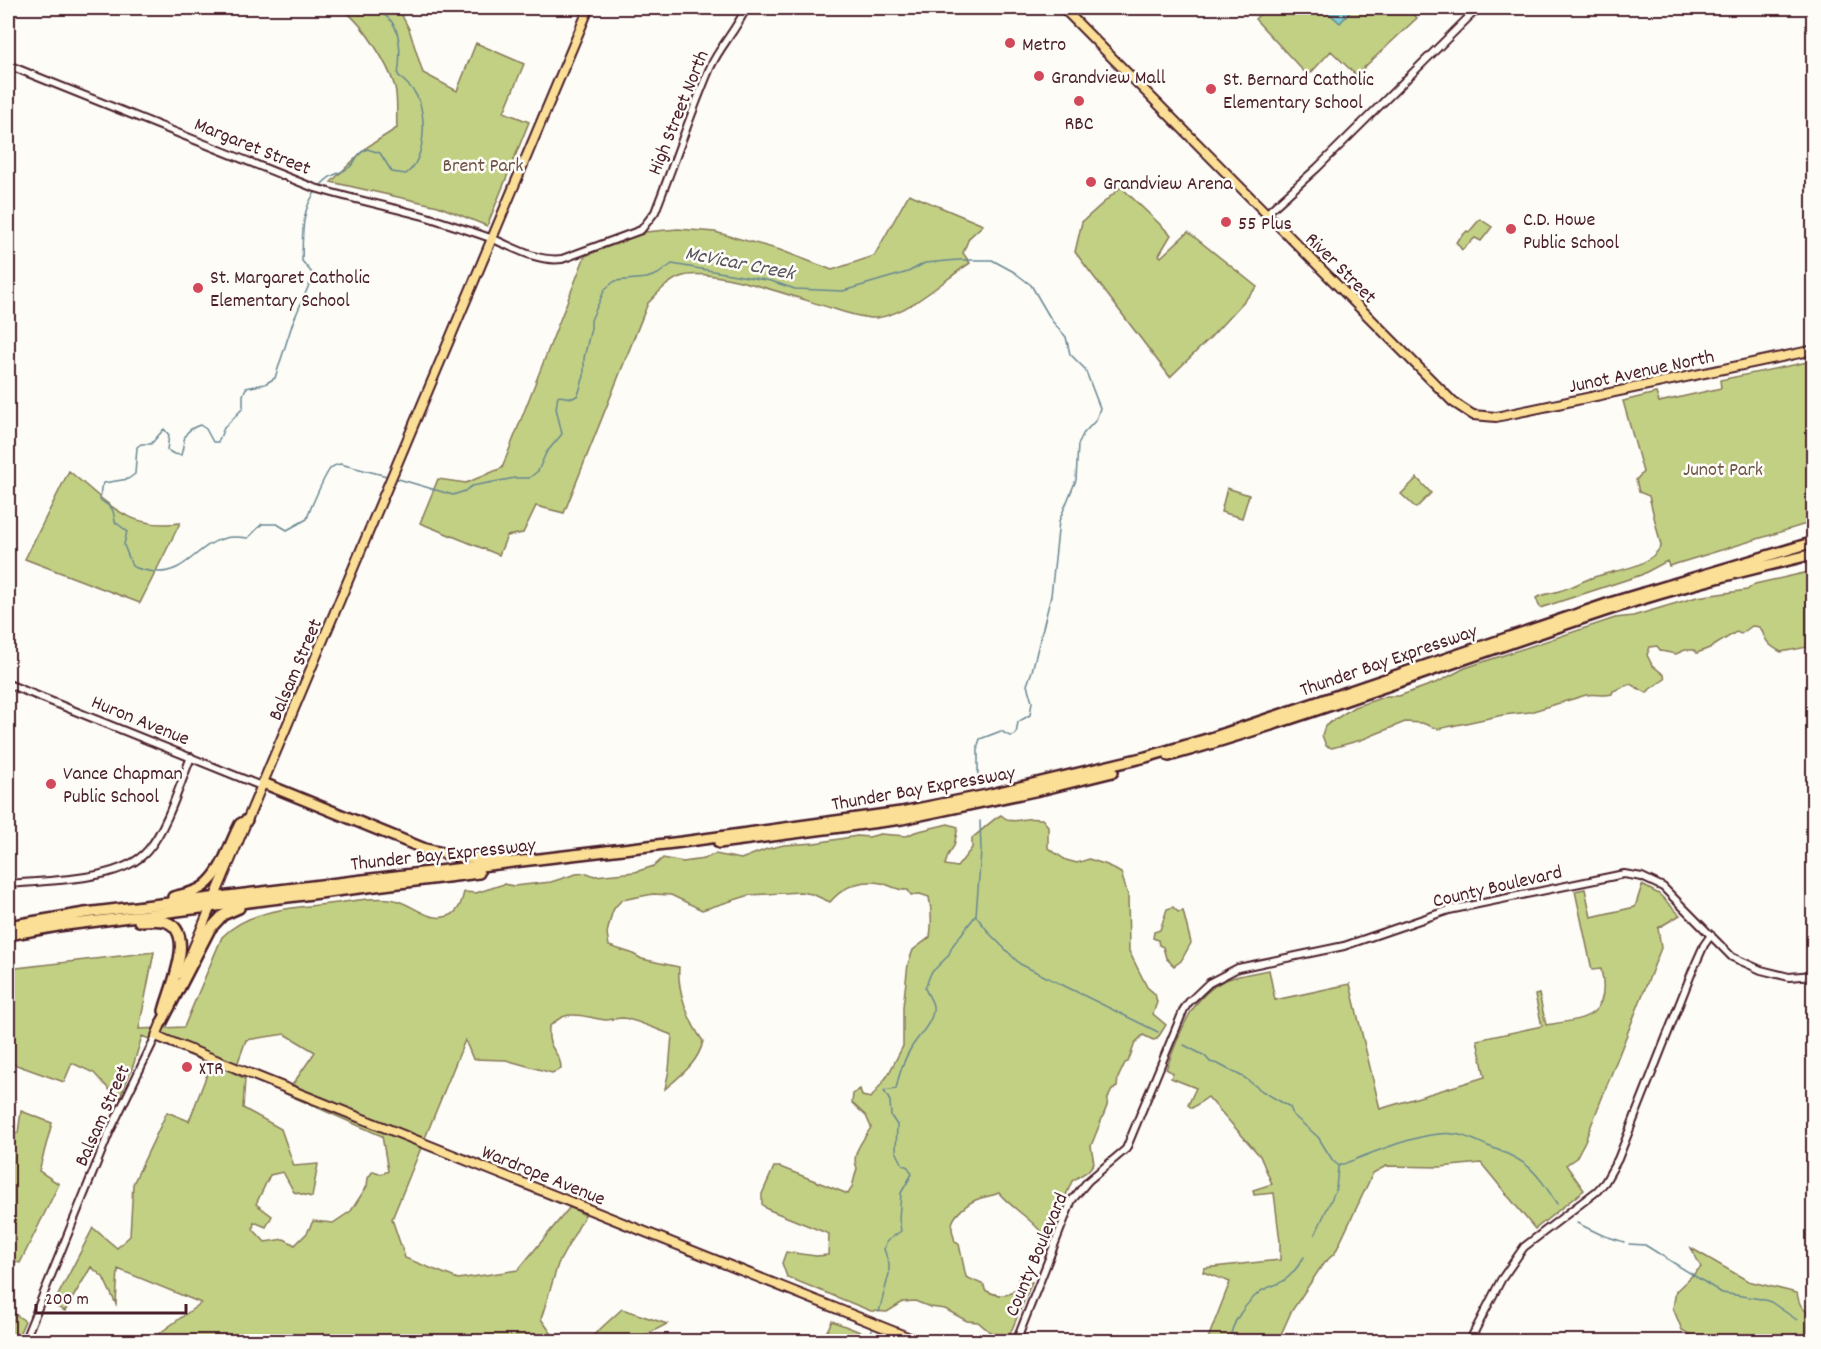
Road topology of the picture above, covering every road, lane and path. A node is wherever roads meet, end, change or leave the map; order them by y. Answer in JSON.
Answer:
{"nodes":[{"id":1,"x":589,"y":8,"type":"edge"},
{"id":2,"x":746,"y":8,"type":"edge"},
{"id":3,"x":1063,"y":8,"type":"edge"},
{"id":4,"x":1478,"y":8,"type":"edge"},
{"id":5,"x":8,"y":65,"type":"edge"},
{"id":6,"x":1266,"y":214,"type":"junction"},
{"id":7,"x":492,"y":239,"type":"junction"},
{"id":8,"x":552,"y":260,"type":"joint"},
{"id":9,"x":1814,"y":350,"type":"edge"},
{"id":10,"x":1475,"y":415,"type":"joint"},
{"id":11,"x":1814,"y":537,"type":"edge"},
{"id":12,"x":1814,"y":542,"type":"edge"},
{"id":13,"x":1784,"y":549,"type":"junction"},
{"id":14,"x":1814,"y":555,"type":"edge"},
{"id":15,"x":8,"y":684,"type":"edge"},
{"id":16,"x":191,"y":757,"type":"junction"},
{"id":17,"x":262,"y":785,"type":"junction"},
{"id":18,"x":247,"y":820,"type":"junction"},
{"id":19,"x":550,"y":858,"type":"junction"},
{"id":20,"x":8,"y":884,"type":"edge"},
{"id":21,"x":215,"y":897,"type":"junction"},
{"id":22,"x":292,"y":897,"type":"junction"},
{"id":23,"x":153,"y":905,"type":"junction"},
{"id":24,"x":211,"y":908,"type":"junction"},
{"id":25,"x":89,"y":922,"type":"junction"},
{"id":26,"x":8,"y":926,"type":"edge"},
{"id":27,"x":8,"y":935,"type":"edge"},
{"id":28,"x":1711,"y":935,"type":"junction"},
{"id":29,"x":1814,"y":975,"type":"edge"},
{"id":30,"x":162,"y":1022,"type":"junction"},
{"id":31,"x":156,"y":1036,"type":"junction"},
{"id":32,"x":24,"y":1341,"type":"edge"},
{"id":33,"x":920,"y":1341,"type":"edge"},
{"id":34,"x":1016,"y":1341,"type":"edge"},
{"id":35,"x":1469,"y":1341,"type":"edge"}],
"edges":[{"from":1,"to":7,"type":"main road","name":"Balsam Street"},
{"from":2,"to":8,"type":"street","name":"High Street North"},
{"from":3,"to":6,"type":"main road","name":"River Street"},
{"from":4,"to":6,"type":"street"},
{"from":5,"to":7,"type":"street","name":"Margaret Street"},
{"from":6,"to":10,"type":"main road","name":"River Street"},
{"from":7,"to":8,"type":"street","name":"Margaret Street"},
{"from":7,"to":17,"type":"main road","name":"Balsam Street"},
{"from":9,"to":10,"type":"main road","name":"Junot Avenue North"},
{"from":11,"to":13,"type":"highway"},
{"from":12,"to":13,"type":"highway","name":"Thunder Bay Expressway"},
{"from":13,"to":19,"type":"highway","name":"Thunder Bay Expressway"},
{"from":14,"to":22,"type":"highway","name":"Thunder Bay Expressway"},
{"from":15,"to":16,"type":"street","name":"Huron Avenue"},
{"from":16,"to":17,"type":"street","name":"Huron Avenue"},
{"from":16,"to":20,"type":"street"},
{"from":17,"to":18,"type":"main road","name":"Balsam Street"},
{"from":17,"to":19,"type":"highway"},
{"from":18,"to":21,"type":"main road","name":"Balsam Street"},
{"from":18,"to":23,"type":"highway"},
{"from":19,"to":21,"type":"highway","name":"Thunder Bay Expressway"},
{"from":21,"to":23,"type":"highway","name":"Thunder Bay Expressway"},
{"from":21,"to":24,"type":"main road","name":"Balsam Street"},
{"from":22,"to":24,"type":"highway","name":"Thunder Bay Expressway"},
{"from":22,"to":30,"type":"highway"},
{"from":23,"to":26,"type":"highway","name":"Thunder Bay Expressway"},
{"from":24,"to":25,"type":"highway","name":"Thunder Bay Expressway"},
{"from":24,"to":30,"type":"main road","name":"Balsam Street"},
{"from":25,"to":27,"type":"highway","name":"Thunder Bay Expressway"},
{"from":25,"to":30,"type":"highway"},
{"from":28,"to":29,"type":"street","name":"County Boulevard"},
{"from":28,"to":34,"type":"street","name":"County Boulevard"},
{"from":28,"to":35,"type":"street"},
{"from":30,"to":31,"type":"main road","name":"Balsam Street"},
{"from":31,"to":32,"type":"street","name":"Balsam Street"},
{"from":31,"to":33,"type":"main road","name":"Wardrope Avenue"}]}
